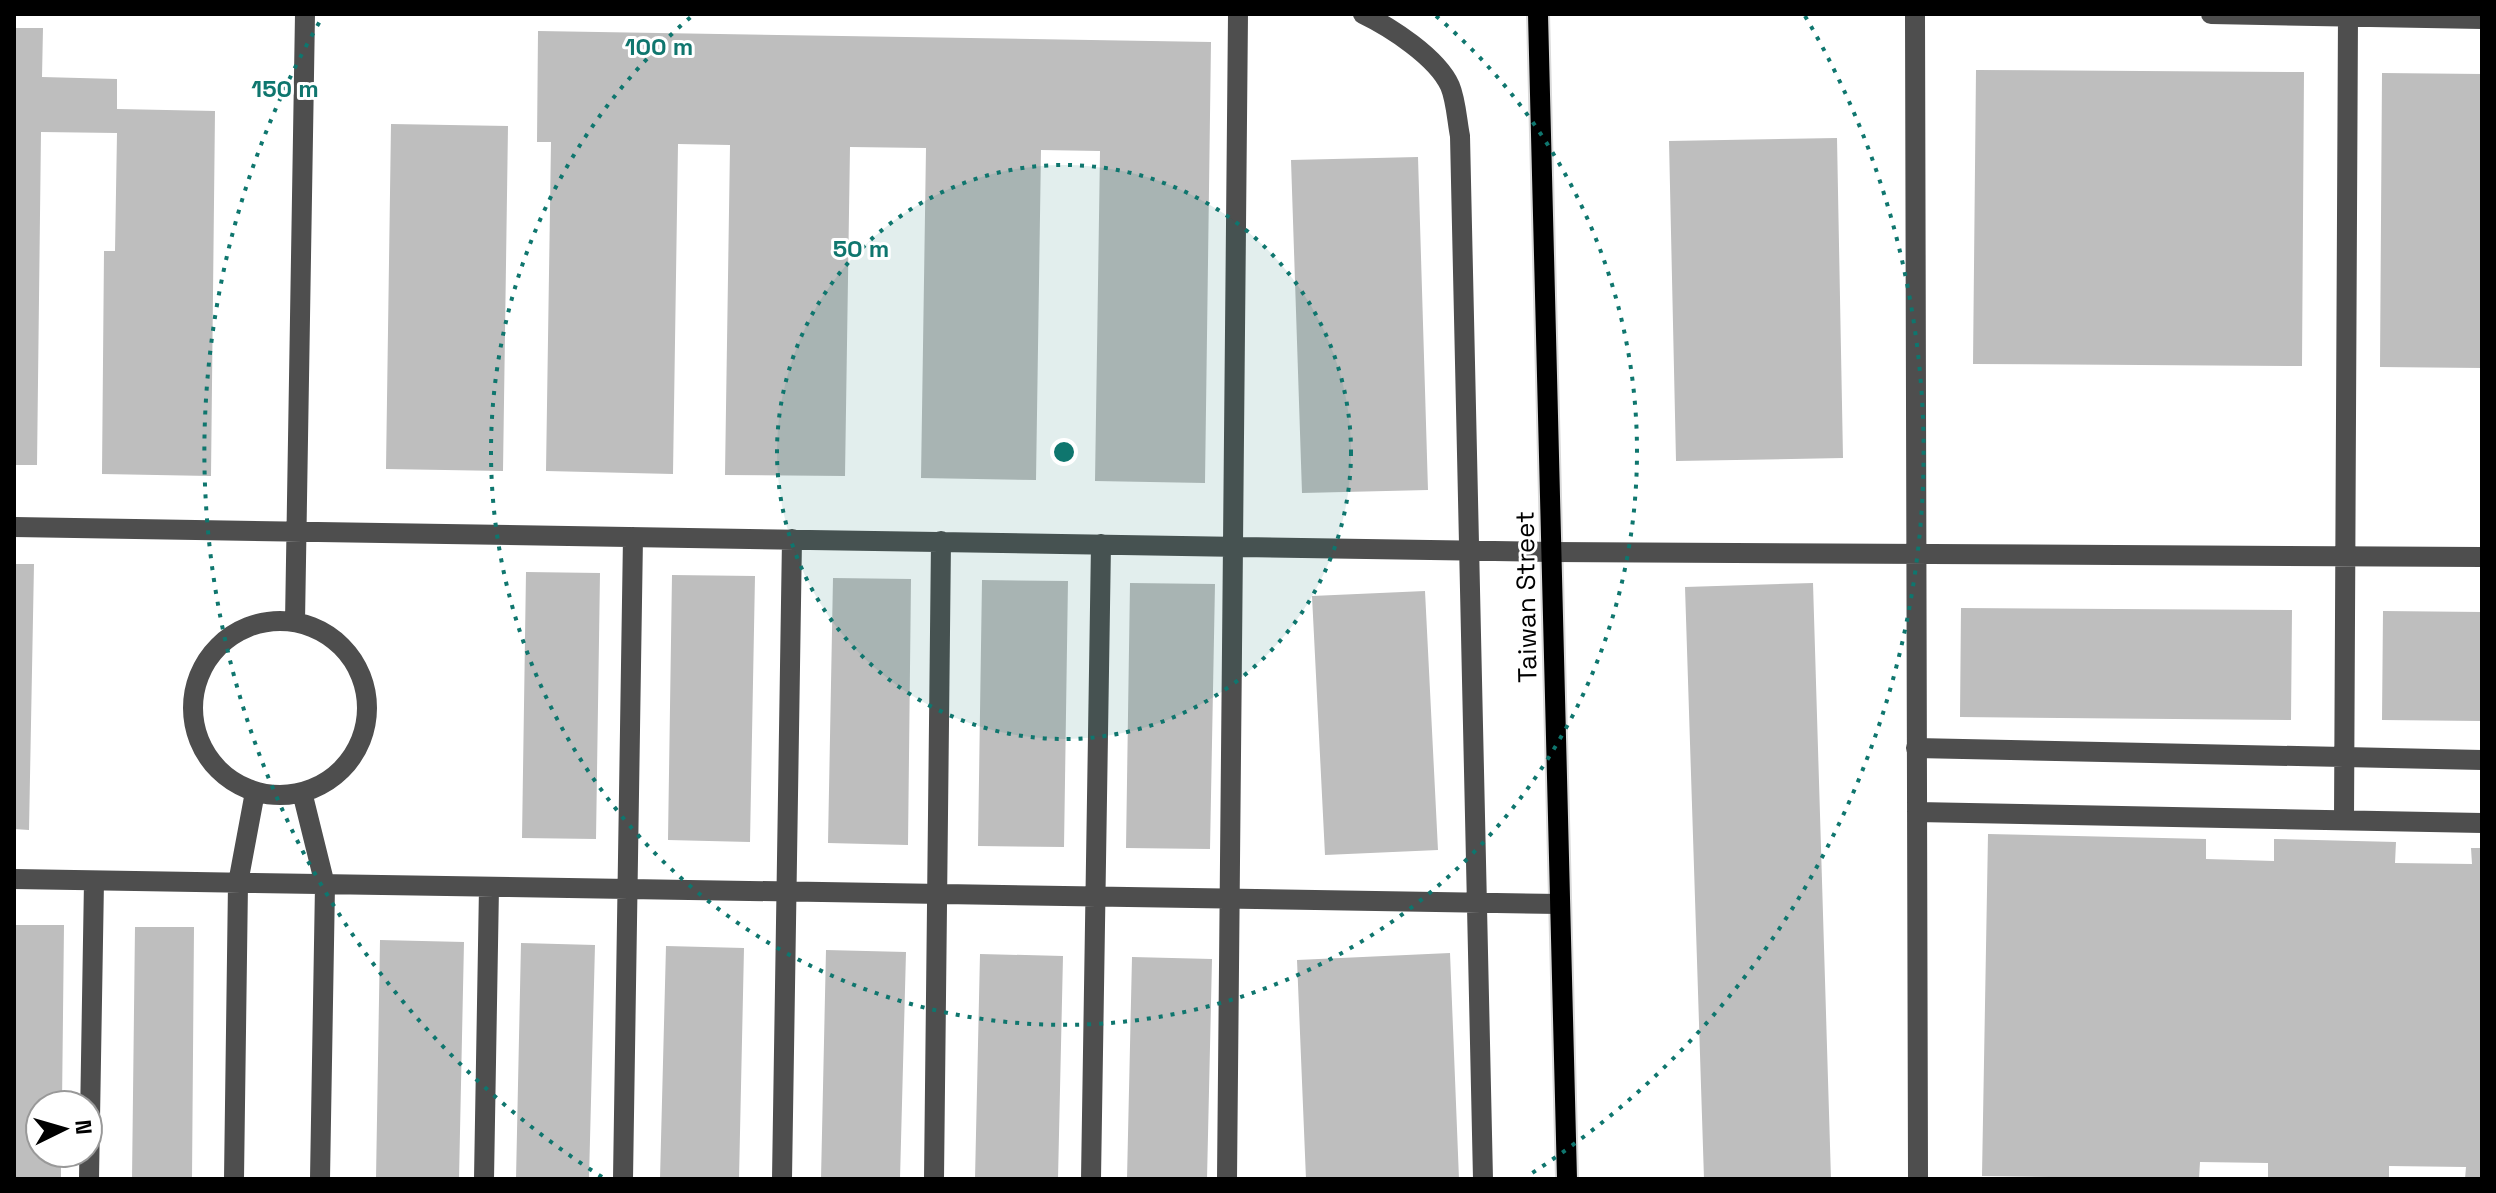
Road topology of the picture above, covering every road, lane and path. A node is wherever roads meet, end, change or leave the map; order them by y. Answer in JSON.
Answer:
{"nodes":[{"id":1,"x":305,"y":14,"type":"edge"},
{"id":2,"x":1238,"y":14,"type":"edge"},
{"id":3,"x":1363,"y":14,"type":"edge"},
{"id":4,"x":1538,"y":14,"type":"edge"},
{"id":5,"x":1915,"y":14,"type":"edge"},
{"id":6,"x":2211,"y":14,"type":"edge"},
{"id":7,"x":2348,"y":15,"type":"edge"},
{"id":8,"x":2482,"y":19,"type":"edge"},
{"id":9,"x":14,"y":527,"type":"edge"},
{"id":10,"x":296,"y":531,"type":"junction"},
{"id":11,"x":633,"y":537,"type":"junction"},
{"id":12,"x":792,"y":539,"type":"junction"},
{"id":13,"x":941,"y":541,"type":"junction"},
{"id":14,"x":1101,"y":544,"type":"junction"},
{"id":15,"x":1233,"y":547,"type":"junction"},
{"id":16,"x":1469,"y":550,"type":"junction"},
{"id":17,"x":1551,"y":552,"type":"junction"},
{"id":18,"x":1916,"y":554,"type":"junction"},
{"id":19,"x":2345,"y":556,"type":"junction"},
{"id":20,"x":2482,"y":557,"type":"edge"},
{"id":21,"x":295,"y":622,"type":"junction"},
{"id":22,"x":1916,"y":748,"type":"junction"},
{"id":23,"x":2344,"y":757,"type":"junction"},
{"id":24,"x":2482,"y":760,"type":"edge"},
{"id":25,"x":255,"y":792,"type":"junction"},
{"id":26,"x":302,"y":792,"type":"junction"},
{"id":27,"x":1917,"y":812,"type":"junction"},
{"id":28,"x":2344,"y":820,"type":"junction"},
{"id":29,"x":2482,"y":823,"type":"edge"},
{"id":30,"x":14,"y":879,"type":"edge"},
{"id":31,"x":94,"y":881,"type":"junction"},
{"id":32,"x":238,"y":883,"type":"junction"},
{"id":33,"x":325,"y":885,"type":"junction"},
{"id":34,"x":489,"y":887,"type":"junction"},
{"id":35,"x":627,"y":889,"type":"junction"},
{"id":36,"x":786,"y":892,"type":"junction"},
{"id":37,"x":937,"y":895,"type":"junction"},
{"id":38,"x":1095,"y":897,"type":"junction"},
{"id":39,"x":1230,"y":899,"type":"junction"},
{"id":40,"x":1477,"y":903,"type":"junction"},
{"id":41,"x":1560,"y":904,"type":"junction"},
{"id":42,"x":89,"y":1179,"type":"edge"},
{"id":43,"x":234,"y":1179,"type":"edge"},
{"id":44,"x":320,"y":1179,"type":"edge"},
{"id":45,"x":484,"y":1179,"type":"edge"},
{"id":46,"x":623,"y":1179,"type":"edge"},
{"id":47,"x":782,"y":1179,"type":"edge"},
{"id":48,"x":934,"y":1179,"type":"edge"},
{"id":49,"x":1091,"y":1179,"type":"edge"},
{"id":50,"x":1227,"y":1179,"type":"edge"},
{"id":51,"x":1483,"y":1179,"type":"edge"},
{"id":52,"x":1567,"y":1179,"type":"edge"},
{"id":53,"x":1918,"y":1179,"type":"edge"}],
"edges":[{"from":1,"to":10,"type":"lane"},
{"from":2,"to":15,"type":"lane"},
{"from":3,"to":16,"type":"lane"},
{"from":4,"to":17,"type":"main road","name":"Taiwan Street"},
{"from":5,"to":18,"type":"lane"},
{"from":6,"to":7,"type":"lane"},
{"from":7,"to":8,"type":"lane"},
{"from":7,"to":19,"type":"lane"},
{"from":9,"to":10,"type":"lane"},
{"from":10,"to":11,"type":"lane"},
{"from":10,"to":21,"type":"lane"},
{"from":11,"to":12,"type":"lane"},
{"from":11,"to":35,"type":"lane"},
{"from":12,"to":13,"type":"lane"},
{"from":12,"to":36,"type":"lane"},
{"from":13,"to":14,"type":"lane"},
{"from":13,"to":37,"type":"lane"},
{"from":14,"to":15,"type":"lane"},
{"from":14,"to":38,"type":"lane"},
{"from":15,"to":16,"type":"lane"},
{"from":15,"to":39,"type":"lane"},
{"from":16,"to":17,"type":"lane"},
{"from":16,"to":40,"type":"lane"},
{"from":17,"to":18,"type":"lane"},
{"from":17,"to":41,"type":"main road","name":"Taiwan Street"},
{"from":18,"to":19,"type":"lane"},
{"from":18,"to":22,"type":"lane"},
{"from":19,"to":20,"type":"lane"},
{"from":19,"to":23,"type":"lane"},
{"from":21,"to":25,"type":"lane"},
{"from":21,"to":26,"type":"lane"},
{"from":22,"to":23,"type":"lane"},
{"from":22,"to":27,"type":"lane"},
{"from":23,"to":24,"type":"lane"},
{"from":23,"to":28,"type":"lane"},
{"from":25,"to":26,"type":"lane"},
{"from":25,"to":32,"type":"lane"},
{"from":26,"to":33,"type":"lane"},
{"from":27,"to":28,"type":"lane"},
{"from":27,"to":53,"type":"lane"},
{"from":28,"to":29,"type":"lane"},
{"from":30,"to":31,"type":"lane"},
{"from":31,"to":32,"type":"lane"},
{"from":31,"to":42,"type":"lane"},
{"from":32,"to":33,"type":"lane"},
{"from":32,"to":43,"type":"lane"},
{"from":33,"to":34,"type":"lane"},
{"from":33,"to":44,"type":"lane"},
{"from":34,"to":35,"type":"lane"},
{"from":34,"to":45,"type":"lane"},
{"from":35,"to":36,"type":"lane"},
{"from":35,"to":46,"type":"lane"},
{"from":36,"to":37,"type":"lane"},
{"from":36,"to":47,"type":"lane"},
{"from":37,"to":38,"type":"lane"},
{"from":37,"to":48,"type":"lane"},
{"from":38,"to":39,"type":"lane"},
{"from":38,"to":49,"type":"lane"},
{"from":39,"to":40,"type":"lane"},
{"from":39,"to":50,"type":"lane"},
{"from":40,"to":41,"type":"lane"},
{"from":40,"to":51,"type":"lane"},
{"from":41,"to":52,"type":"main road","name":"Taiwan Street"}]}
